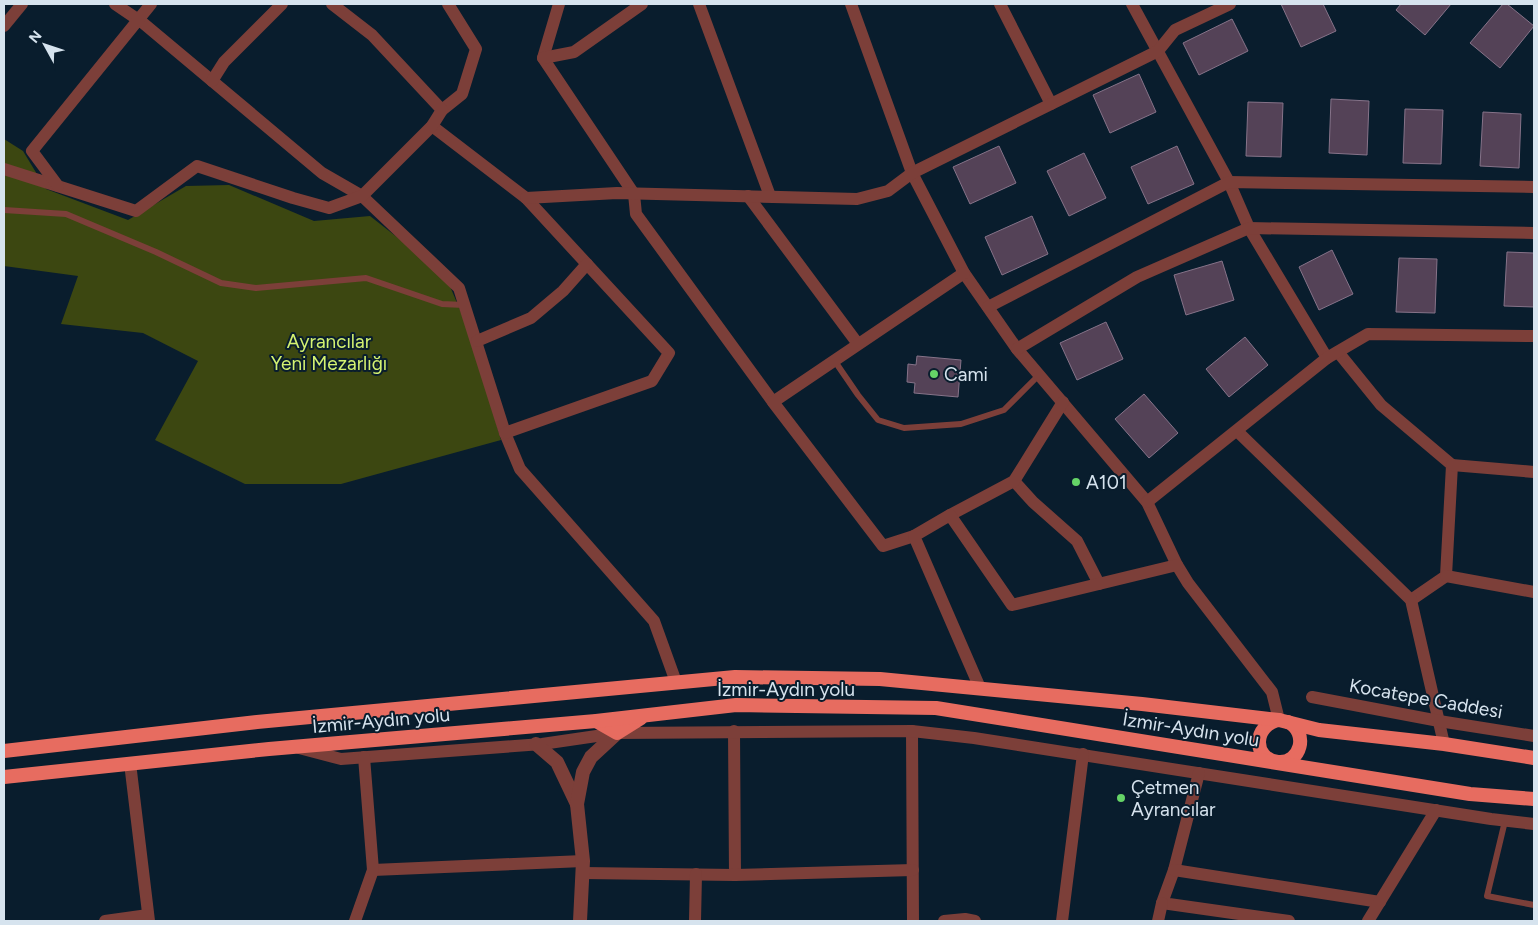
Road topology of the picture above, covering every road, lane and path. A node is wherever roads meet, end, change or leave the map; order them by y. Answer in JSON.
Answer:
{"nodes":[{"id":1,"x":22,"y":4,"type":"edge"},
{"id":2,"x":115,"y":4,"type":"edge"},
{"id":3,"x":150,"y":4,"type":"edge"},
{"id":4,"x":282,"y":4,"type":"edge"},
{"id":5,"x":332,"y":4,"type":"edge"},
{"id":6,"x":448,"y":4,"type":"edge"},
{"id":7,"x":559,"y":4,"type":"edge"},
{"id":8,"x":642,"y":4,"type":"edge"},
{"id":9,"x":699,"y":4,"type":"edge"},
{"id":10,"x":851,"y":4,"type":"edge"},
{"id":11,"x":1000,"y":4,"type":"edge"},
{"id":12,"x":1132,"y":4,"type":"edge"},
{"id":13,"x":1230,"y":4,"type":"edge"},
{"id":14,"x":137,"y":19,"type":"junction"},
{"id":15,"x":4,"y":26,"type":"edge"},
{"id":16,"x":1158,"y":51,"type":"junction"},
{"id":17,"x":543,"y":58,"type":"junction"},
{"id":18,"x":212,"y":81,"type":"junction"},
{"id":19,"x":1051,"y":104,"type":"junction"},
{"id":20,"x":442,"y":110,"type":"junction"},
{"id":21,"x":432,"y":126,"type":"junction"},
{"id":22,"x":4,"y":169,"type":"edge"},
{"id":23,"x":912,"y":173,"type":"junction"},
{"id":24,"x":1230,"y":182,"type":"junction"},
{"id":25,"x":58,"y":186,"type":"junction"},
{"id":26,"x":1534,"y":187,"type":"edge"},
{"id":27,"x":634,"y":194,"type":"junction"},
{"id":28,"x":362,"y":196,"type":"junction"},
{"id":29,"x":748,"y":196,"type":"junction"},
{"id":30,"x":770,"y":196,"type":"junction"},
{"id":31,"x":526,"y":198,"type":"junction"},
{"id":32,"x":4,"y":210,"type":"edge"},
{"id":33,"x":1249,"y":228,"type":"junction"},
{"id":34,"x":1534,"y":233,"type":"edge"},
{"id":35,"x":586,"y":264,"type":"junction"},
{"id":36,"x":964,"y":273,"type":"junction"},
{"id":37,"x":464,"y":305,"type":"junction"},
{"id":38,"x":988,"y":307,"type":"junction"},
{"id":39,"x":1534,"y":336,"type":"edge"},
{"id":40,"x":476,"y":341,"type":"junction"},
{"id":41,"x":858,"y":344,"type":"junction"},
{"id":42,"x":1017,"y":349,"type":"junction"},
{"id":43,"x":1332,"y":355,"type":"junction"},
{"id":44,"x":834,"y":360,"type":"junction"},
{"id":45,"x":1039,"y":375,"type":"junction"},
{"id":46,"x":773,"y":402,"type":"junction"},
{"id":47,"x":1062,"y":402,"type":"junction"},
{"id":48,"x":1237,"y":431,"type":"junction"},
{"id":49,"x":506,"y":434,"type":"junction"},
{"id":50,"x":1452,"y":465,"type":"junction"},
{"id":51,"x":1534,"y":472,"type":"edge"},
{"id":52,"x":1014,"y":481,"type":"junction"},
{"id":53,"x":1147,"y":502,"type":"junction"},
{"id":54,"x":950,"y":514,"type":"junction"},
{"id":55,"x":914,"y":536,"type":"junction"},
{"id":56,"x":1177,"y":565,"type":"junction"},
{"id":57,"x":1446,"y":576,"type":"junction"},
{"id":58,"x":1099,"y":584,"type":"junction"},
{"id":59,"x":1534,"y":592,"type":"edge"},
{"id":60,"x":1410,"y":600,"type":"junction"},
{"id":61,"x":676,"y":682,"type":"junction"},
{"id":62,"x":980,"y":688,"type":"junction"},
{"id":63,"x":1312,"y":697,"type":"dead end"},
{"id":64,"x":645,"y":715,"type":"junction"},
{"id":65,"x":596,"y":721,"type":"junction"},
{"id":66,"x":1284,"y":721,"type":"junction"},
{"id":67,"x":1438,"y":721,"type":"junction"},
{"id":68,"x":734,"y":731,"type":"junction"},
{"id":69,"x":912,"y":731,"type":"junction"},
{"id":70,"x":617,"y":733,"type":"junction"},
{"id":71,"x":1534,"y":736,"type":"edge"},
{"id":72,"x":536,"y":744,"type":"junction"},
{"id":73,"x":1444,"y":744,"type":"junction"},
{"id":74,"x":294,"y":747,"type":"junction"},
{"id":75,"x":4,"y":751,"type":"edge"},
{"id":76,"x":1082,"y":754,"type":"junction"},
{"id":77,"x":364,"y":757,"type":"junction"},
{"id":78,"x":1534,"y":758,"type":"edge"},
{"id":79,"x":1276,"y":762,"type":"junction"},
{"id":80,"x":130,"y":763,"type":"junction"},
{"id":81,"x":1198,"y":773,"type":"junction"},
{"id":82,"x":4,"y":777,"type":"edge"},
{"id":83,"x":1534,"y":799,"type":"edge"},
{"id":84,"x":577,"y":804,"type":"junction"},
{"id":85,"x":1436,"y":810,"type":"junction"},
{"id":86,"x":1505,"y":821,"type":"junction"},
{"id":87,"x":1534,"y":824,"type":"edge"},
{"id":88,"x":583,"y":867,"type":"junction"},
{"id":89,"x":373,"y":870,"type":"junction"},
{"id":90,"x":913,"y":870,"type":"junction"},
{"id":91,"x":1174,"y":870,"type":"junction"},
{"id":92,"x":696,"y":874,"type":"junction"},
{"id":93,"x":735,"y":875,"type":"junction"},
{"id":94,"x":1380,"y":902,"type":"junction"},
{"id":95,"x":1162,"y":903,"type":"junction"},
{"id":96,"x":1534,"y":905,"type":"edge"},
{"id":97,"x":148,"y":918,"type":"edge"},
{"id":98,"x":105,"y":921,"type":"edge"},
{"id":99,"x":355,"y":921,"type":"edge"},
{"id":100,"x":580,"y":921,"type":"edge"},
{"id":101,"x":695,"y":921,"type":"edge"},
{"id":102,"x":914,"y":921,"type":"edge"},
{"id":103,"x":944,"y":921,"type":"edge"},
{"id":104,"x":975,"y":921,"type":"edge"},
{"id":105,"x":1062,"y":921,"type":"edge"},
{"id":106,"x":1158,"y":921,"type":"edge"},
{"id":107,"x":1289,"y":921,"type":"edge"},
{"id":108,"x":1368,"y":921,"type":"edge"}],
"edges":[{"from":1,"to":15,"type":"street"},
{"from":2,"to":14,"type":"street"},
{"from":3,"to":14,"type":"street"},
{"from":4,"to":18,"type":"street"},
{"from":5,"to":20,"type":"street"},
{"from":6,"to":20,"type":"street"},
{"from":7,"to":17,"type":"street"},
{"from":8,"to":17,"type":"street"},
{"from":9,"to":30,"type":"street"},
{"from":10,"to":23,"type":"street"},
{"from":11,"to":19,"type":"street"},
{"from":12,"to":16,"type":"street"},
{"from":13,"to":16,"type":"street"},
{"from":14,"to":18,"type":"street"},
{"from":14,"to":25,"type":"street"},
{"from":16,"to":19,"type":"street"},
{"from":16,"to":24,"type":"street"},
{"from":17,"to":27,"type":"street"},
{"from":18,"to":28,"type":"street"},
{"from":19,"to":23,"type":"street"},
{"from":20,"to":21,"type":"street"},
{"from":21,"to":28,"type":"street"},
{"from":21,"to":31,"type":"street"},
{"from":22,"to":25,"type":"street"},
{"from":23,"to":30,"type":"street"},
{"from":23,"to":36,"type":"street"},
{"from":24,"to":26,"type":"street"},
{"from":24,"to":33,"type":"street"},
{"from":24,"to":38,"type":"street"},
{"from":25,"to":28,"type":"street"},
{"from":27,"to":29,"type":"street"},
{"from":27,"to":31,"type":"street"},
{"from":27,"to":46,"type":"street"},
{"from":28,"to":37,"type":"street"},
{"from":29,"to":30,"type":"street"},
{"from":29,"to":41,"type":"street"},
{"from":31,"to":35,"type":"street"},
{"from":32,"to":37,"type":"lane"},
{"from":33,"to":34,"type":"street"},
{"from":33,"to":42,"type":"street"},
{"from":33,"to":43,"type":"street"},
{"from":35,"to":40,"type":"street"},
{"from":35,"to":49,"type":"street"},
{"from":36,"to":38,"type":"street"},
{"from":36,"to":41,"type":"street"},
{"from":37,"to":40,"type":"street"},
{"from":38,"to":42,"type":"street"},
{"from":39,"to":43,"type":"street"},
{"from":40,"to":49,"type":"street"},
{"from":41,"to":44,"type":"street"},
{"from":42,"to":45,"type":"street"},
{"from":43,"to":48,"type":"street"},
{"from":43,"to":50,"type":"street"},
{"from":44,"to":45,"type":"lane"},
{"from":44,"to":46,"type":"street"},
{"from":45,"to":47,"type":"street"},
{"from":46,"to":55,"type":"street"},
{"from":47,"to":52,"type":"street"},
{"from":47,"to":53,"type":"street"},
{"from":48,"to":53,"type":"street"},
{"from":48,"to":60,"type":"street"},
{"from":49,"to":61,"type":"street"},
{"from":50,"to":51,"type":"street"},
{"from":50,"to":57,"type":"street"},
{"from":52,"to":54,"type":"street"},
{"from":52,"to":58,"type":"street"},
{"from":53,"to":56,"type":"street"},
{"from":54,"to":55,"type":"street"},
{"from":54,"to":58,"type":"street"},
{"from":55,"to":62,"type":"street"},
{"from":56,"to":58,"type":"street"},
{"from":56,"to":66,"type":"street"},
{"from":57,"to":59,"type":"street"},
{"from":57,"to":60,"type":"street"},
{"from":60,"to":67,"type":"street"},
{"from":61,"to":62,"type":"highway","name":"İzmir-Aydın yolu"},
{"from":61,"to":75,"type":"highway","name":"İzmir-Aydın yolu"},
{"from":62,"to":66,"type":"highway","name":"İzmir-Aydın yolu"},
{"from":63,"to":67,"type":"street","name":"Kocatepe Caddesi"},
{"from":64,"to":65,"type":"highway","name":"İzmir-Aydın yolu"},
{"from":64,"to":70,"type":"highway"},
{"from":64,"to":79,"type":"highway","name":"İzmir-Aydın yolu"},
{"from":65,"to":70,"type":"highway"},
{"from":65,"to":74,"type":"highway","name":"İzmir-Aydın yolu"},
{"from":66,"to":73,"type":"highway","name":"İzmir-Aydın yolu"},
{"from":66,"to":79,"type":"highway"},
{"from":66,"to":79,"type":"highway"},
{"from":67,"to":71,"type":"street","name":"Kocatepe Caddesi"},
{"from":67,"to":73,"type":"street"},
{"from":68,"to":69,"type":"street"},
{"from":68,"to":70,"type":"street"},
{"from":68,"to":93,"type":"street"},
{"from":69,"to":76,"type":"street"},
{"from":69,"to":90,"type":"street"},
{"from":70,"to":72,"type":"street"},
{"from":70,"to":84,"type":"street"},
{"from":72,"to":77,"type":"street"},
{"from":72,"to":84,"type":"street"},
{"from":73,"to":78,"type":"highway","name":"İzmir-Aydın yolu"},
{"from":74,"to":77,"type":"street"},
{"from":74,"to":80,"type":"highway","name":"İzmir-Aydın yolu"},
{"from":76,"to":81,"type":"street"},
{"from":76,"to":105,"type":"street"},
{"from":77,"to":89,"type":"street"},
{"from":79,"to":83,"type":"highway","name":"İzmir-Aydın yolu"},
{"from":80,"to":82,"type":"highway","name":"İzmir-Aydın yolu"},
{"from":80,"to":97,"type":"street"},
{"from":81,"to":85,"type":"street"},
{"from":81,"to":91,"type":"street"},
{"from":84,"to":88,"type":"street"},
{"from":85,"to":86,"type":"street"},
{"from":85,"to":94,"type":"street"},
{"from":86,"to":87,"type":"street"},
{"from":86,"to":96,"type":"lane"},
{"from":88,"to":89,"type":"street"},
{"from":88,"to":92,"type":"street"},
{"from":88,"to":100,"type":"street"},
{"from":89,"to":99,"type":"street"},
{"from":90,"to":93,"type":"street"},
{"from":90,"to":102,"type":"street"},
{"from":91,"to":94,"type":"street"},
{"from":91,"to":95,"type":"street"},
{"from":92,"to":93,"type":"street"},
{"from":92,"to":101,"type":"street"},
{"from":94,"to":108,"type":"street"},
{"from":95,"to":106,"type":"street"},
{"from":95,"to":107,"type":"street"},
{"from":97,"to":98,"type":"street"},
{"from":103,"to":104,"type":"street"}]}
